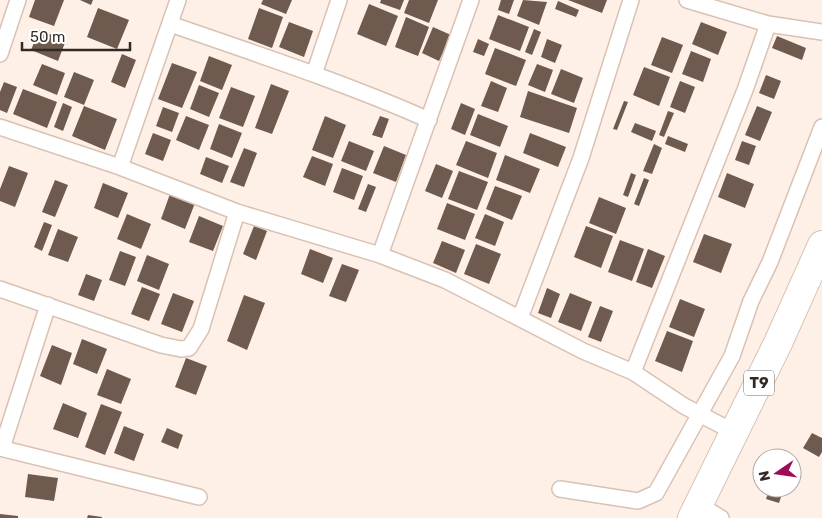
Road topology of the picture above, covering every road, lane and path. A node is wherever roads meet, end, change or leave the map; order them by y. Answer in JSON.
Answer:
{"nodes":[{"id":1,"x":18,"y":0,"type":"edge"},
{"id":2,"x":178,"y":0,"type":"edge"},
{"id":3,"x":339,"y":0,"type":"edge"},
{"id":4,"x":471,"y":0,"type":"edge"},
{"id":5,"x":631,"y":0,"type":"edge"},
{"id":6,"x":687,"y":0,"type":"edge"},
{"id":7,"x":170,"y":24,"type":"junction"},
{"id":8,"x":768,"y":24,"type":"junction"},
{"id":9,"x":822,"y":32,"type":"edge"},
{"id":10,"x":0,"y":54,"type":"edge"},
{"id":11,"x":314,"y":74,"type":"junction"},
{"id":12,"x":429,"y":120,"type":"junction"},
{"id":13,"x":822,"y":126,"type":"edge"},
{"id":14,"x":0,"y":127,"type":"edge"},
{"id":15,"x":120,"y":167,"type":"junction"},
{"id":16,"x":237,"y":212,"type":"junction"},
{"id":17,"x":822,"y":245,"type":"edge"},
{"id":18,"x":380,"y":255,"type":"junction"},
{"id":19,"x":0,"y":289,"type":"edge"},
{"id":20,"x":48,"y":305,"type":"junction"},
{"id":21,"x":520,"y":318,"type":"junction"},
{"id":22,"x":633,"y":372,"type":"junction"},
{"id":23,"x":701,"y":415,"type":"junction"},
{"id":24,"x":734,"y":432,"type":"junction"},
{"id":25,"x":1,"y":448,"type":"edge"},
{"id":26,"x":560,"y":489,"type":"dead end"},
{"id":27,"x":200,"y":497,"type":"dead end"},
{"id":28,"x":695,"y":511,"type":"edge"},
{"id":29,"x":721,"y":518,"type":"edge"}],
"edges":[{"from":1,"to":10,"type":"street"},
{"from":2,"to":7,"type":"street"},
{"from":3,"to":11,"type":"street"},
{"from":4,"to":12,"type":"street"},
{"from":5,"to":21,"type":"street"},
{"from":6,"to":8,"type":"street"},
{"from":7,"to":11,"type":"street"},
{"from":7,"to":15,"type":"street"},
{"from":8,"to":9,"type":"street"},
{"from":8,"to":22,"type":"street"},
{"from":11,"to":12,"type":"street"},
{"from":12,"to":18,"type":"street"},
{"from":13,"to":23,"type":"street"},
{"from":14,"to":15,"type":"street"},
{"from":15,"to":16,"type":"street"},
{"from":16,"to":18,"type":"street"},
{"from":16,"to":20,"type":"street"},
{"from":17,"to":24,"type":"highway","number":"T9"},
{"from":18,"to":21,"type":"street"},
{"from":19,"to":20,"type":"street"},
{"from":20,"to":25,"type":"street"},
{"from":21,"to":22,"type":"street"},
{"from":22,"to":23,"type":"street"},
{"from":23,"to":24,"type":"street"},
{"from":23,"to":26,"type":"street"},
{"from":24,"to":28,"type":"highway","number":"T9"},
{"from":25,"to":27,"type":"street"},
{"from":28,"to":29,"type":"street"}]}
